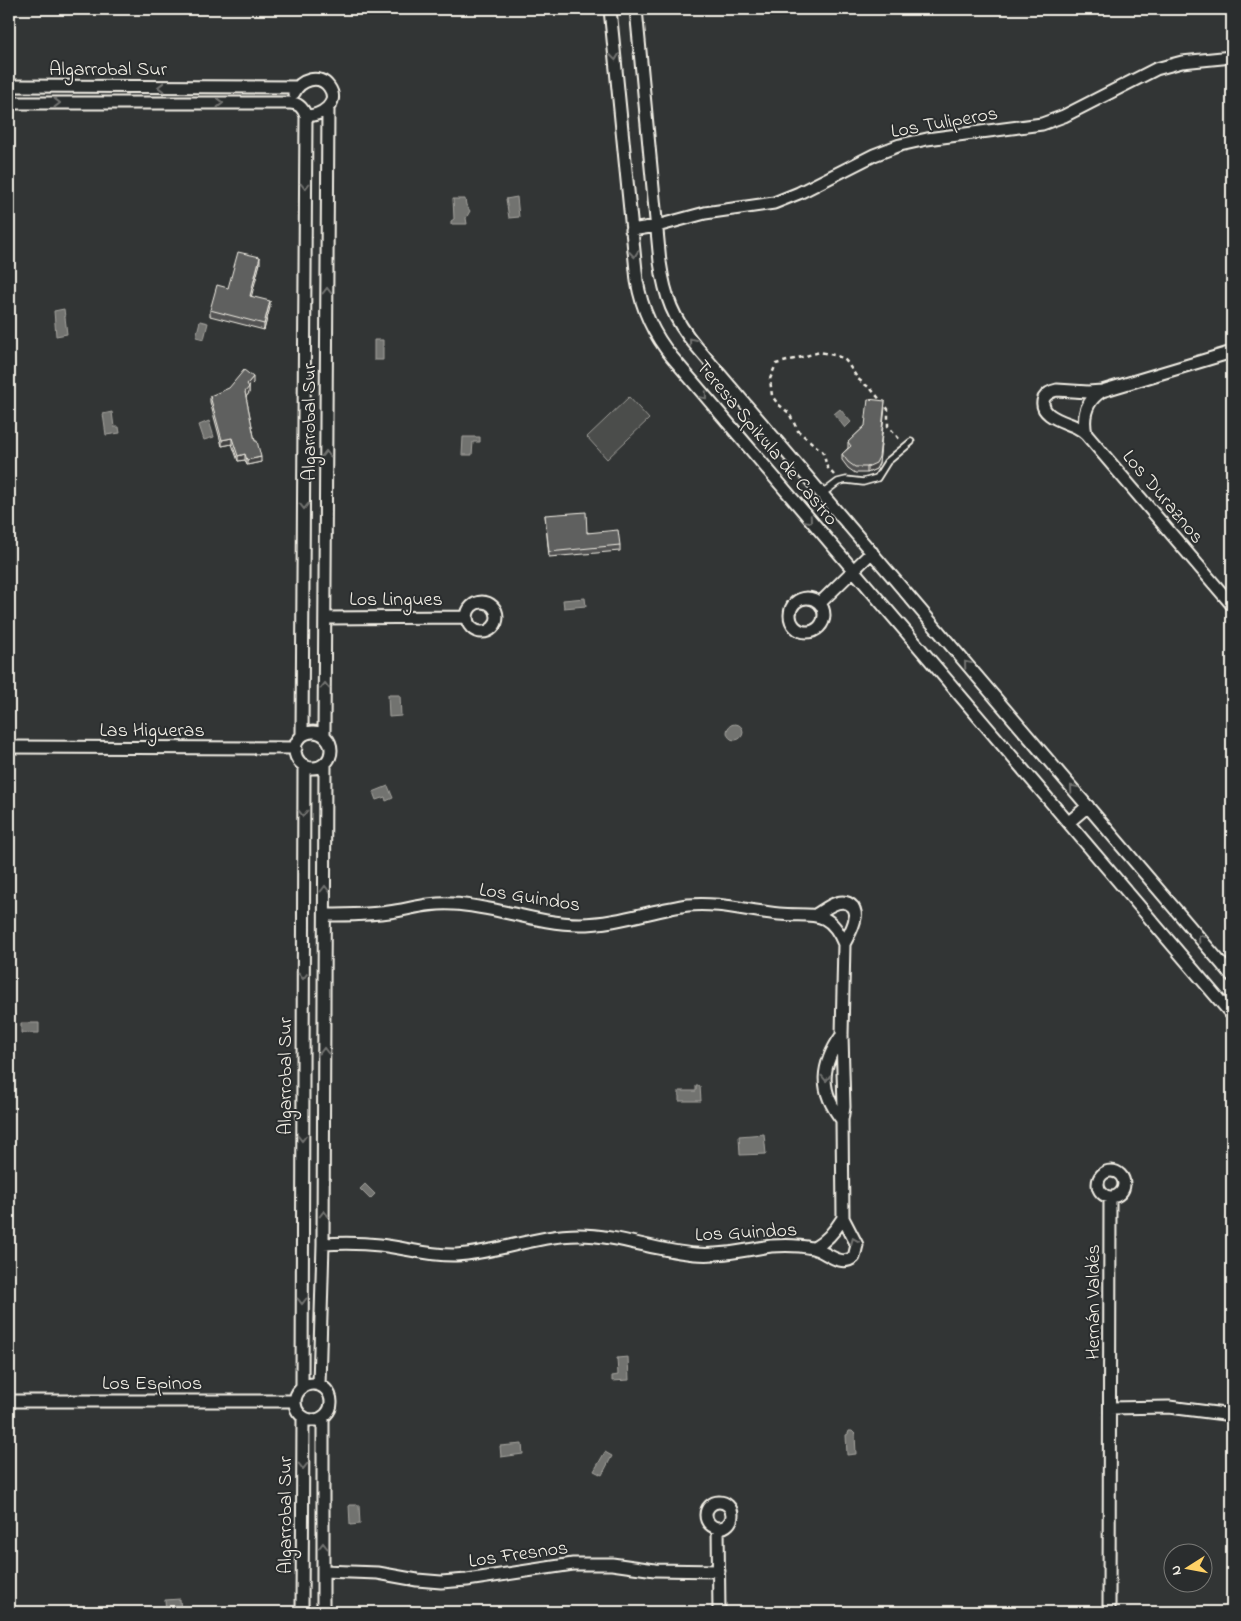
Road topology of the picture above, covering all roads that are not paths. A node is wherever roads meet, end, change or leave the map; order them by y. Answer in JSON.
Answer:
{"nodes":[{"id":1,"x":610,"y":9,"type":"edge"},
{"id":2,"x":636,"y":9,"type":"edge"},
{"id":3,"x":1232,"y":57,"type":"edge"},
{"id":4,"x":9,"y":86,"type":"edge"},
{"id":5,"x":297,"y":87,"type":"junction"},
{"id":6,"x":9,"y":103,"type":"edge"},
{"id":7,"x":294,"y":103,"type":"junction"},
{"id":8,"x":328,"y":108,"type":"junction"},
{"id":9,"x":306,"y":116,"type":"junction"},
{"id":10,"x":657,"y":226,"type":"junction"},
{"id":11,"x":632,"y":230,"type":"junction"},
{"id":12,"x":1232,"y":352,"type":"edge"},
{"id":13,"x":1102,"y":391,"type":"junction"},
{"id":14,"x":1086,"y":434,"type":"junction"},
{"id":15,"x":909,"y":444,"type":"road end"},
{"id":16,"x":822,"y":494,"type":"junction"},
{"id":17,"x":872,"y":552,"type":"junction"},
{"id":18,"x":852,"y":571,"type":"junction"},
{"id":19,"x":820,"y":603,"type":"dead end"},
{"id":20,"x":1232,"y":605,"type":"edge"},
{"id":21,"x":467,"y":617,"type":"dead end"},
{"id":22,"x":325,"y":618,"type":"junction"},
{"id":23,"x":302,"y":735,"type":"junction"},
{"id":24,"x":324,"y":735,"type":"junction"},
{"id":25,"x":9,"y":747,"type":"edge"},
{"id":26,"x":296,"y":748,"type":"junction"},
{"id":27,"x":304,"y":764,"type":"junction"},
{"id":28,"x":325,"y":764,"type":"junction"},
{"id":29,"x":1088,"y":806,"type":"junction"},
{"id":30,"x":1069,"y":822,"type":"junction"},
{"id":31,"x":818,"y":914,"type":"junction"},
{"id":32,"x":325,"y":915,"type":"junction"},
{"id":33,"x":844,"y":944,"type":"junction"},
{"id":34,"x":1232,"y":976,"type":"edge"},
{"id":35,"x":1232,"y":1015,"type":"edge"},
{"id":36,"x":842,"y":1035,"type":"junction"},
{"id":37,"x":842,"y":1120,"type":"junction"},
{"id":38,"x":1110,"y":1197,"type":"dead end"},
{"id":39,"x":843,"y":1218,"type":"junction"},
{"id":40,"x":324,"y":1244,"type":"junction"},
{"id":41,"x":814,"y":1248,"type":"junction"},
{"id":42,"x":319,"y":1385,"type":"junction"},
{"id":43,"x":302,"y":1388,"type":"junction"},
{"id":44,"x":9,"y":1400,"type":"edge"},
{"id":45,"x":295,"y":1401,"type":"junction"},
{"id":46,"x":1110,"y":1408,"type":"junction"},
{"id":47,"x":1232,"y":1414,"type":"edge"},
{"id":48,"x":303,"y":1417,"type":"junction"},
{"id":49,"x":322,"y":1417,"type":"junction"},
{"id":50,"x":718,"y":1528,"type":"dead end"},
{"id":51,"x":323,"y":1571,"type":"junction"},
{"id":52,"x":719,"y":1571,"type":"junction"},
{"id":53,"x":302,"y":1612,"type":"edge"},
{"id":54,"x":323,"y":1612,"type":"edge"},
{"id":55,"x":720,"y":1612,"type":"edge"},
{"id":56,"x":1108,"y":1612,"type":"edge"}],
"edges":[{"from":1,"to":11,"type":"street","name":"Teresa Spikula de Castro","one_way":true},
{"from":2,"to":10,"type":"street","name":"Teresa Spikula de Castro"},
{"from":3,"to":10,"type":"street","name":"Los Tuliperos"},
{"from":5,"to":4,"type":"street","name":"Algarrobal Sur","one_way":true},
{"from":5,"to":7,"type":"street"},
{"from":5,"to":8,"type":"street","name":"Algarrobal Sur"},
{"from":6,"to":7,"type":"street","name":"Algarrobal Sur","one_way":true},
{"from":7,"to":9,"type":"street"},
{"from":8,"to":9,"type":"street"},
{"from":22,"to":8,"type":"street","name":"Algarrobal Sur","one_way":true},
{"from":9,"to":23,"type":"street","name":"Algarrobal Sur","one_way":true},
{"from":10,"to":11,"type":"street","name":"Los Tuliperos"},
{"from":16,"to":10,"type":"street","name":"Teresa Spikula de Castro","one_way":true},
{"from":11,"to":18,"type":"street","name":"Teresa Spikula de Castro","one_way":true},
{"from":12,"to":13,"type":"street","name":"Los Duraznos"},
{"from":13,"to":14,"type":"street"},
{"from":13,"to":14,"type":"street","name":"Los Duraznos"},
{"from":14,"to":20,"type":"street","name":"Los Duraznos"},
{"from":15,"to":16,"type":"lane"},
{"from":16,"to":17,"type":"street","name":"Teresa Spikula de Castro"},
{"from":17,"to":18,"type":"street"},
{"from":29,"to":17,"type":"street","name":"Teresa Spikula de Castro","one_way":true},
{"from":18,"to":19,"type":"street"},
{"from":18,"to":30,"type":"street","name":"Teresa Spikula de Castro"},
{"from":21,"to":22,"type":"street","name":"Los Lingues"},
{"from":24,"to":22,"type":"street","name":"Algarrobal Sur","one_way":true},
{"from":23,"to":24,"type":"street"},
{"from":23,"to":26,"type":"street"},
{"from":24,"to":28,"type":"street"},
{"from":25,"to":26,"type":"street","name":"Las Higueras"},
{"from":26,"to":27,"type":"street"},
{"from":27,"to":28,"type":"street"},
{"from":27,"to":43,"type":"street","name":"Algarrobal Sur","one_way":true},
{"from":32,"to":28,"type":"street","name":"Algarrobal Sur","one_way":true},
{"from":29,"to":30,"type":"street"},
{"from":34,"to":29,"type":"street","name":"Teresa Spikula de Castro","one_way":true},
{"from":30,"to":35,"type":"street","name":"Teresa Spikula de Castro"},
{"from":31,"to":32,"type":"street","name":"Los Guindos"},
{"from":31,"to":33,"type":"street"},
{"from":31,"to":33,"type":"street","name":"Los Guindos"},
{"from":40,"to":32,"type":"street","name":"Algarrobal Sur","one_way":true},
{"from":33,"to":36,"type":"street","name":"Los Guindos"},
{"from":36,"to":37,"type":"street","name":"Los Guindos"},
{"from":36,"to":37,"type":"street","name":"Los Guindos","one_way":true},
{"from":37,"to":39,"type":"street","name":"Los Guindos"},
{"from":38,"to":46,"type":"street","name":"Hernán Valdés"},
{"from":39,"to":41,"type":"street","name":"Los Guindos"},
{"from":41,"to":39,"type":"street","name":"Los Guindos","one_way":true},
{"from":40,"to":41,"type":"street","name":"Los Guindos"},
{"from":40,"to":42,"type":"street","name":"Algarrobal Sur"},
{"from":42,"to":43,"type":"street"},
{"from":42,"to":49,"type":"street"},
{"from":43,"to":45,"type":"street"},
{"from":44,"to":45,"type":"street","name":"Los Espinos"},
{"from":45,"to":48,"type":"street"},
{"from":46,"to":47,"type":"street"},
{"from":46,"to":56,"type":"street","name":"Hernán Valdés"},
{"from":48,"to":49,"type":"street"},
{"from":48,"to":53,"type":"street","name":"Algarrobal Sur","one_way":true},
{"from":51,"to":49,"type":"street","name":"Algarrobal Sur","one_way":true},
{"from":50,"to":52,"type":"street"},
{"from":51,"to":52,"type":"street","name":"Los Fresnos"},
{"from":51,"to":54,"type":"street","name":"Algarrobal Sur"},
{"from":52,"to":55,"type":"street"}]}
